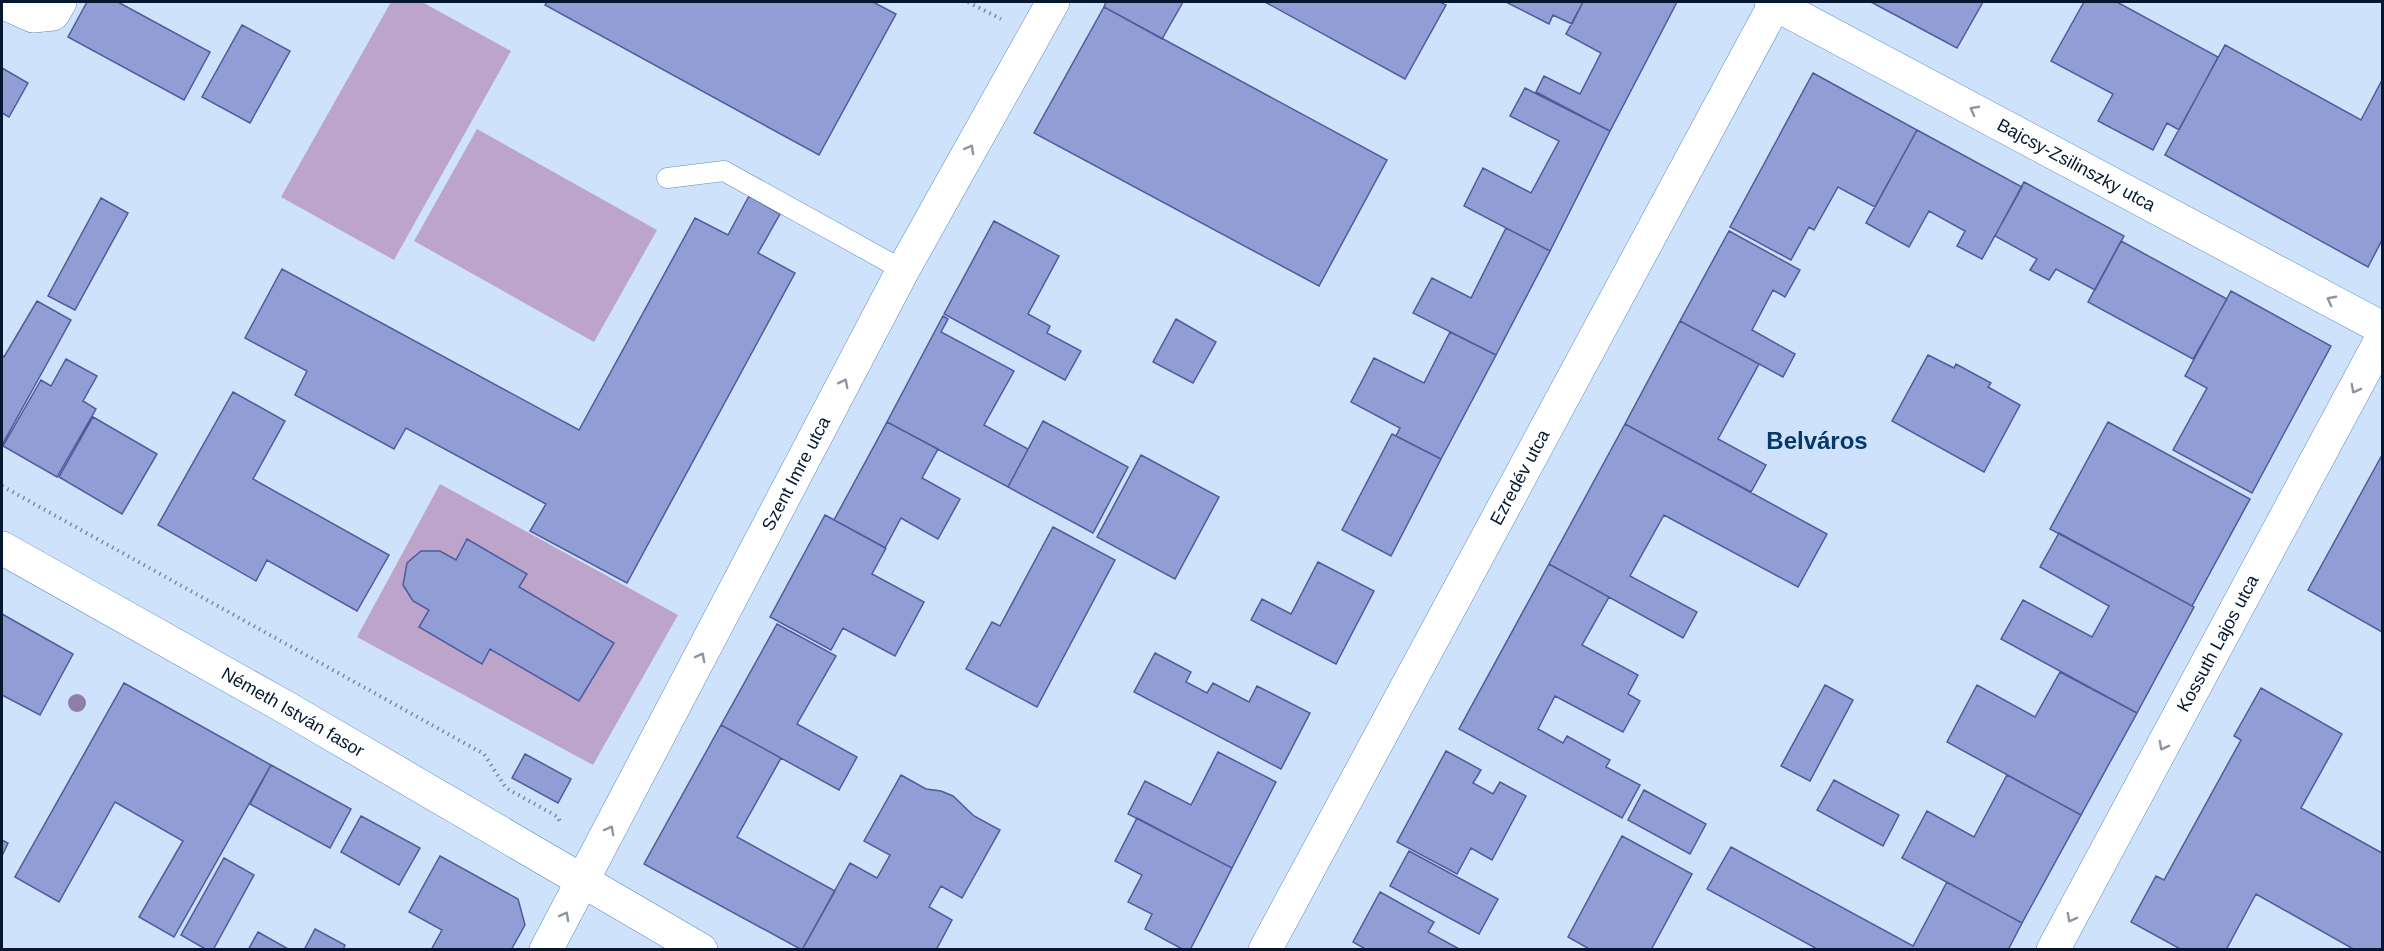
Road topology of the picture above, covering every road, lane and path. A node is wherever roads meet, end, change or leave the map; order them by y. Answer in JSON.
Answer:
{"nodes":[{"id":1,"x":2,"y":2,"type":"edge"},
{"id":2,"x":60,"y":2,"type":"edge"},
{"id":3,"x":1053,"y":2,"type":"edge"},
{"id":4,"x":1774,"y":2,"type":"edge"},
{"id":5,"x":667,"y":178,"type":"dead end"},
{"id":6,"x":903,"y":270,"type":"junction"},
{"id":7,"x":2382,"y":328,"type":"edge"},
{"id":8,"x":2382,"y":338,"type":"edge"},
{"id":9,"x":2,"y":486,"type":"edge"},
{"id":10,"x":2,"y":548,"type":"edge"},
{"id":11,"x":562,"y":828,"type":"dead end"},
{"id":12,"x":583,"y":882,"type":"junction"},
{"id":13,"x":546,"y":950,"type":"edge"},
{"id":14,"x":701,"y":950,"type":"edge"},
{"id":15,"x":1265,"y":950,"type":"edge"},
{"id":16,"x":2053,"y":950,"type":"edge"}],
"edges":[{"from":1,"to":2,"type":"street"},
{"from":6,"to":3,"type":"street","name":"Szent Imre utca","one_way":true},
{"from":7,"to":4,"type":"street","name":"Bajcsy-Zsilinszky utca","one_way":true},
{"from":4,"to":15,"type":"street","name":"Ezredév utca"},
{"from":5,"to":6,"type":"lane"},
{"from":12,"to":6,"type":"street","name":"Szent Imre utca","one_way":true},
{"from":8,"to":16,"type":"street","name":"Kossuth Lajos utca","one_way":true},
{"from":9,"to":11,"type":"path"},
{"from":10,"to":12,"type":"street","name":"Németh István fasor"},
{"from":13,"to":12,"type":"street","name":"Szent Imre utca","one_way":true},
{"from":12,"to":14,"type":"street","name":"Németh István fasor"}]}
